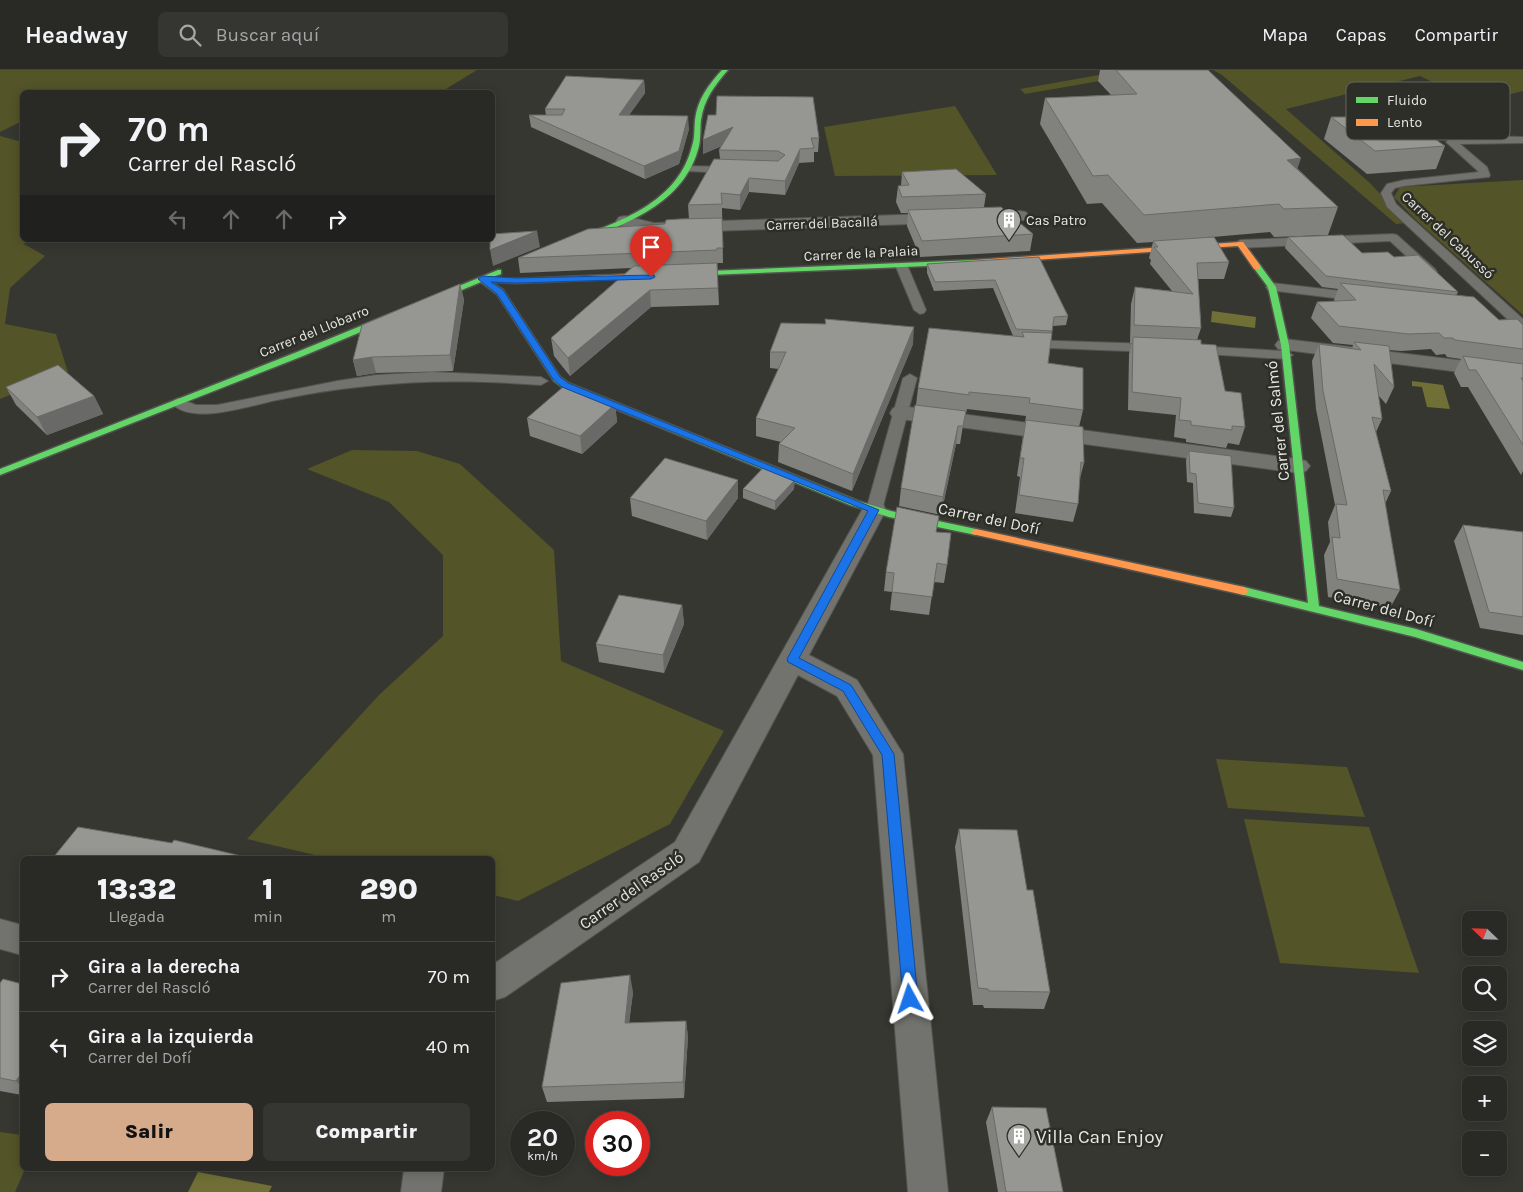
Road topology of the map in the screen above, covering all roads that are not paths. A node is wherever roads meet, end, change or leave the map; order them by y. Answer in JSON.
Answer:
{"nodes":[{"id":1,"x":725,"y":70,"type":"edge"},
{"id":2,"x":1478,"y":140,"type":"edge"},
{"id":3,"x":1510,"y":140,"type":"edge"},
{"id":4,"x":1523,"y":140,"type":"edge"},
{"id":5,"x":688,"y":169,"type":"junction"},
{"id":6,"x":740,"y":170,"type":"edge"},
{"id":7,"x":1020,"y":216,"type":"dead end"},
{"id":8,"x":625,"y":221,"type":"junction"},
{"id":9,"x":1240,"y":244,"type":"junction"},
{"id":10,"x":562,"y":246,"type":"edge"},
{"id":11,"x":902,"y":267,"type":"junction"},
{"id":12,"x":509,"y":268,"type":"dead end"},
{"id":13,"x":1462,"y":269,"type":"junction"},
{"id":14,"x":482,"y":279,"type":"junction"},
{"id":15,"x":1272,"y":286,"type":"junction"},
{"id":16,"x":1376,"y":299,"type":"edge"},
{"id":17,"x":920,"y":310,"type":"dead end"},
{"id":18,"x":1523,"y":326,"type":"edge"},
{"id":19,"x":1012,"y":343,"type":"edge"},
{"id":20,"x":1286,"y":350,"type":"junction"},
{"id":21,"x":1523,"y":374,"type":"edge"},
{"id":22,"x":910,"y":378,"type":"dead end"},
{"id":23,"x":541,"y":381,"type":"dead end"},
{"id":24,"x":178,"y":402,"type":"junction"},
{"id":25,"x":901,"y":413,"type":"junction"},
{"id":26,"x":1298,"y":466,"type":"junction"},
{"id":27,"x":0,"y":472,"type":"edge"},
{"id":28,"x":874,"y":510,"type":"junction"},
{"id":29,"x":1314,"y":607,"type":"junction"},
{"id":30,"x":792,"y":659,"type":"junction"},
{"id":31,"x":1523,"y":666,"type":"edge"},
{"id":32,"x":0,"y":934,"type":"edge"},
{"id":33,"x":20,"y":939,"type":"edge"},
{"id":34,"x":495,"y":983,"type":"edge"},
{"id":35,"x":424,"y":1171,"type":"edge"},
{"id":36,"x":421,"y":1192,"type":"edge"},
{"id":37,"x":928,"y":1192,"type":"edge"}],
"edges":[{"from":1,"to":5,"type":"street"},
{"from":2,"to":13,"type":"lane","name":"Carrer del Cabussó"},
{"from":3,"to":4,"type":"lane","name":"Carrer del Cabussó"},
{"from":5,"to":6,"type":"lane"},
{"from":5,"to":8,"type":"street"},
{"from":7,"to":8,"type":"street","name":"Carrer del Bacallá"},
{"from":8,"to":10,"type":"street"},
{"from":9,"to":11,"type":"street","name":"Carrer de la Palaia"},
{"from":9,"to":13,"type":"lane"},
{"from":9,"to":15,"type":"street","name":"Carrer del Salmó"},
{"from":11,"to":14,"type":"street","name":"Carrer de la Palaia"},
{"from":11,"to":17,"type":"lane"},
{"from":12,"to":14,"type":"street","name":"Carrer del Llobarro"},
{"from":13,"to":18,"type":"lane","name":"Carrer del Cabussó"},
{"from":14,"to":24,"type":"street","name":"Carrer del Llobarro"},
{"from":14,"to":28,"type":"street","name":"Carrer del Dofí"},
{"from":15,"to":16,"type":"lane"},
{"from":15,"to":20,"type":"street","name":"Carrer del Salmó"},
{"from":19,"to":20,"type":"lane"},
{"from":20,"to":21,"type":"street"},
{"from":20,"to":26,"type":"street","name":"Carrer del Salmó"},
{"from":22,"to":25,"type":"lane"},
{"from":23,"to":24,"type":"lane"},
{"from":24,"to":27,"type":"street","name":"Carrer del Llobarro"},
{"from":25,"to":26,"type":"street"},
{"from":25,"to":28,"type":"lane"},
{"from":26,"to":29,"type":"street","name":"Carrer del Salmó"},
{"from":28,"to":29,"type":"street","name":"Carrer del Dofí"},
{"from":28,"to":30,"type":"street","name":"Carrer del Rascló"},
{"from":29,"to":31,"type":"street","name":"Carrer del Dofí"},
{"from":30,"to":34,"type":"street","name":"Carrer del Rascló"},
{"from":30,"to":37,"type":"street"},
{"from":32,"to":33,"type":"street"},
{"from":35,"to":36,"type":"street"}]}
